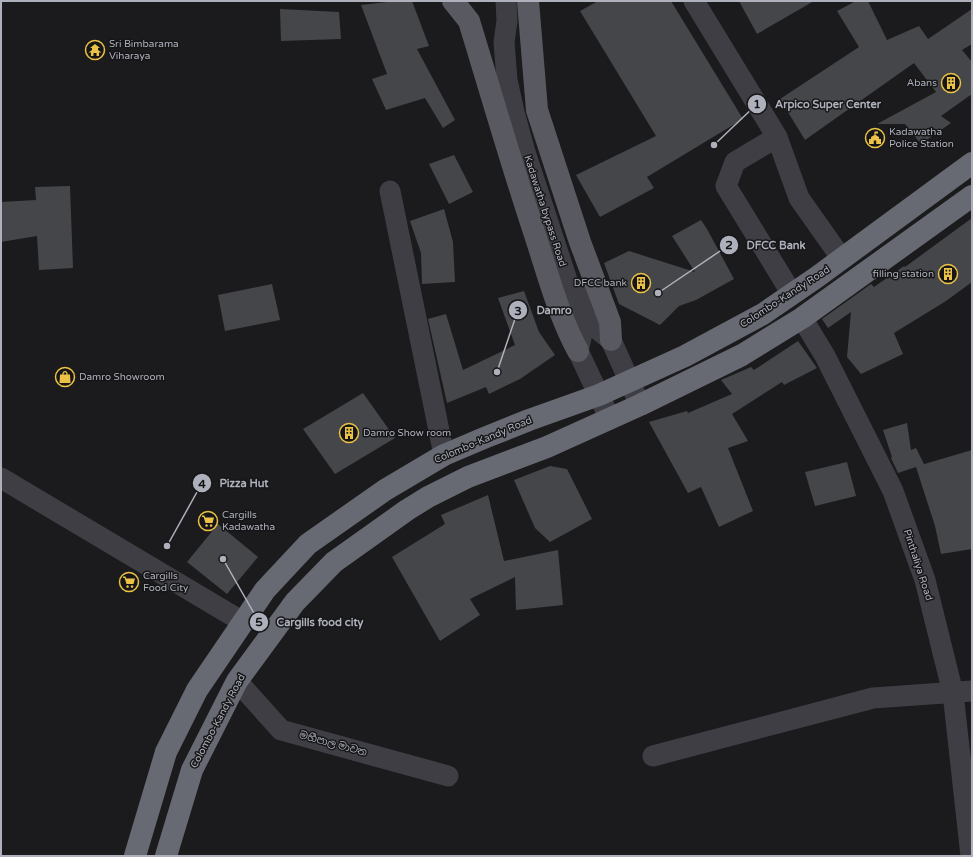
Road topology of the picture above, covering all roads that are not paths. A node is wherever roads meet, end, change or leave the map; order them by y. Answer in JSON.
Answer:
{"nodes":[{"id":1,"x":453,"y":1,"type":"edge"},
{"id":2,"x":528,"y":1,"type":"edge"},
{"id":3,"x":694,"y":1,"type":"edge"},
{"id":4,"x":506,"y":11,"type":"edge"},
{"id":5,"x":777,"y":137,"type":"junction"},
{"id":6,"x":972,"y":163,"type":"edge"},
{"id":7,"x":390,"y":191,"type":"dead end"},
{"id":8,"x":972,"y":196,"type":"edge"},
{"id":9,"x":842,"y":259,"type":"junction"},
{"id":10,"x":792,"y":294,"type":"junction"},
{"id":11,"x":802,"y":318,"type":"junction"},
{"id":12,"x":611,"y":340,"type":"junction"},
{"id":13,"x":578,"y":351,"type":"junction"},
{"id":14,"x":629,"y":381,"type":"junction"},
{"id":15,"x":599,"y":395,"type":"junction"},
{"id":16,"x":640,"y":405,"type":"junction"},
{"id":17,"x":610,"y":419,"type":"junction"},
{"id":18,"x":444,"y":455,"type":"junction"},
{"id":19,"x":1,"y":478,"type":"edge"},
{"id":20,"x":243,"y":622,"type":"junction"},
{"id":21,"x":237,"y":681,"type":"junction"},
{"id":22,"x":962,"y":692,"type":"edge"},
{"id":23,"x":653,"y":756,"type":"dead end"},
{"id":24,"x":448,"y":776,"type":"dead end"},
{"id":25,"x":135,"y":856,"type":"edge"},
{"id":26,"x":166,"y":856,"type":"edge"},
{"id":27,"x":971,"y":856,"type":"edge"}],
"edges":[{"from":1,"to":13,"type":"main road"},
{"from":2,"to":12,"type":"main road"},
{"from":3,"to":5,"type":"street"},
{"from":4,"to":12,"type":"street","name":"Kadawatha bypass Road"},
{"from":4,"to":13,"type":"street","name":"Kadawatha bypass Road"},
{"from":5,"to":9,"type":"street"},
{"from":5,"to":10,"type":"street"},
{"from":6,"to":9,"type":"highway","name":"Colombo-Kandy Road"},
{"from":7,"to":18,"type":"street"},
{"from":8,"to":11,"type":"highway","name":"Colombo-Kandy Road"},
{"from":9,"to":10,"type":"highway","name":"Colombo-Kandy Road"},
{"from":10,"to":14,"type":"highway","name":"Colombo-Kandy Road"},
{"from":11,"to":16,"type":"highway","name":"Colombo-Kandy Road"},
{"from":11,"to":22,"type":"street","name":"Pinthaliya Road"},
{"from":12,"to":14,"type":"street","name":"Kadawatha bypass Road"},
{"from":13,"to":15,"type":"street"},
{"from":14,"to":15,"type":"highway","name":"Colombo-Kandy Road"},
{"from":14,"to":16,"type":"street","name":"Kadawatha bypass Road"},
{"from":15,"to":17,"type":"street"},
{"from":15,"to":18,"type":"highway","name":"Colombo-Kandy Road"},
{"from":16,"to":17,"type":"highway","name":"Colombo-Kandy Road"},
{"from":17,"to":21,"type":"highway","name":"Colombo-Kandy Road"},
{"from":18,"to":20,"type":"highway","name":"Colombo-Kandy Road"},
{"from":19,"to":20,"type":"street"},
{"from":20,"to":25,"type":"highway","name":"Colombo-Kandy Road"},
{"from":21,"to":24,"type":"street","name":"මහීපාල මාවත"},
{"from":21,"to":26,"type":"highway","name":"Colombo-Kandy Road"},
{"from":22,"to":23,"type":"street"},
{"from":22,"to":27,"type":"street","name":"Pinthaliya Road"}]}
